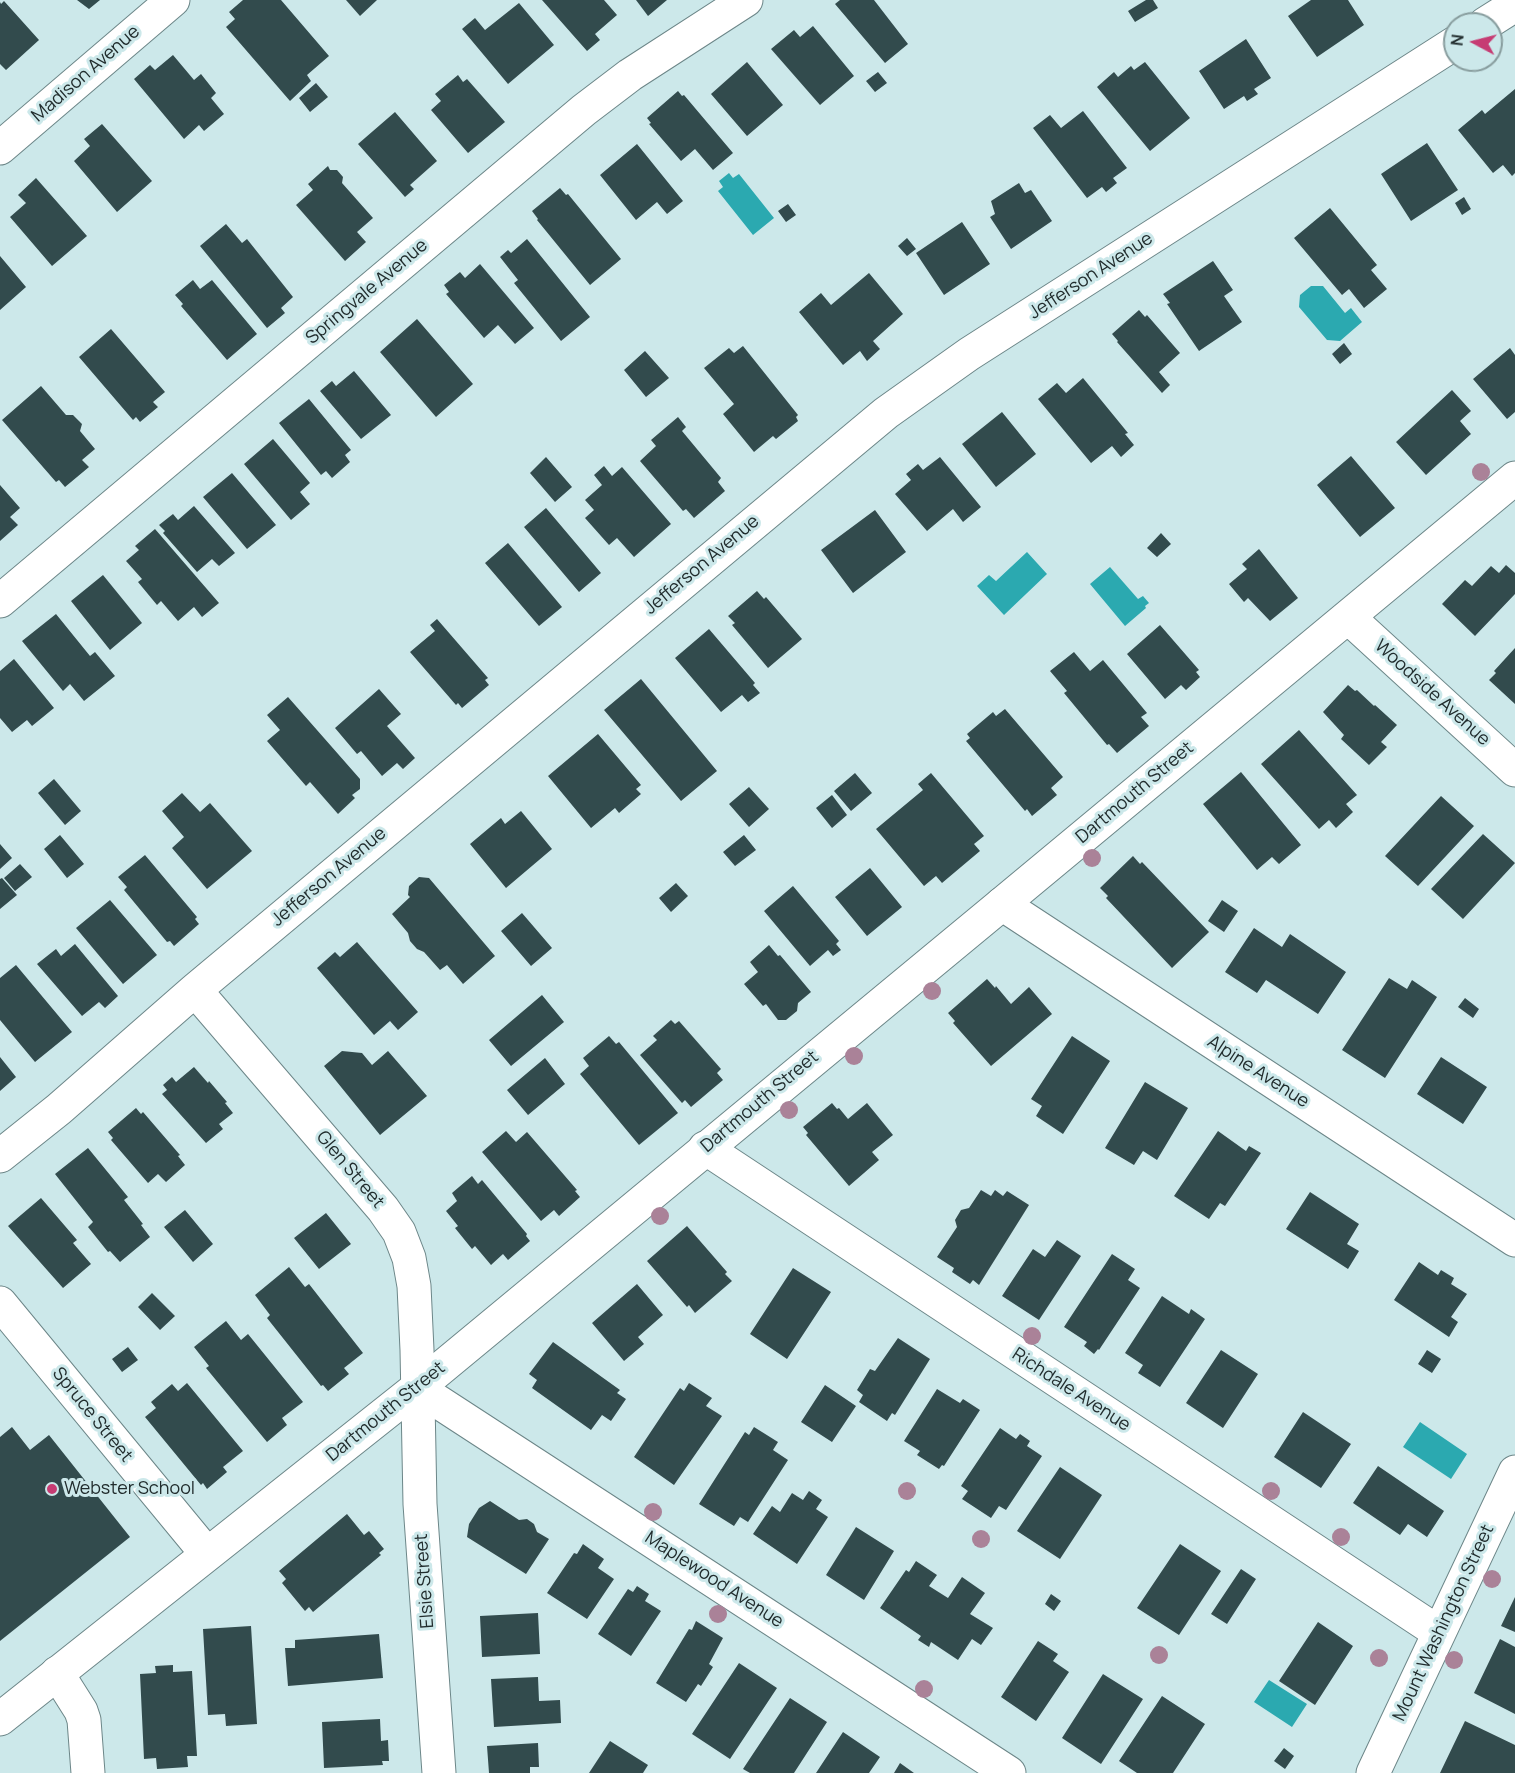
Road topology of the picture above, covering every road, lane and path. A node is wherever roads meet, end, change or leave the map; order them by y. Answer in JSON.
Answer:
{"nodes":[{"id":1,"x":173,"y":0,"type":"edge"},
{"id":2,"x":746,"y":0,"type":"edge"},
{"id":3,"x":1443,"y":51,"type":"edge"},
{"id":4,"x":0,"y":148,"type":"edge"},
{"id":5,"x":1515,"y":478,"type":"edge"},
{"id":6,"x":0,"y":601,"type":"edge"},
{"id":7,"x":1348,"y":617,"type":"junction"},
{"id":8,"x":1515,"y":770,"type":"edge"},
{"id":9,"x":1002,"y":904,"type":"junction"},
{"id":10,"x":195,"y":990,"type":"junction"},
{"id":11,"x":705,"y":1148,"type":"junction"},
{"id":12,"x":0,"y":1156,"type":"edge"},
{"id":13,"x":1515,"y":1240,"type":"edge"},
{"id":14,"x":0,"y":1303,"type":"edge"},
{"id":15,"x":417,"y":1388,"type":"junction"},
{"id":16,"x":1515,"y":1472,"type":"edge"},
{"id":17,"x":207,"y":1554,"type":"junction"},
{"id":18,"x":1438,"y":1632,"type":"junction"},
{"id":19,"x":57,"y":1673,"type":"junction"},
{"id":20,"x":0,"y":1719,"type":"edge"},
{"id":21,"x":88,"y":1773,"type":"edge"},
{"id":22,"x":439,"y":1773,"type":"edge"},
{"id":23,"x":1009,"y":1773,"type":"edge"},
{"id":24,"x":1373,"y":1773,"type":"edge"}],
"edges":[{"from":1,"to":4,"type":"street","name":"Madison Avenue"},
{"from":2,"to":6,"type":"street","name":"Springvale Avenue"},
{"from":3,"to":10,"type":"street","name":"Jefferson Avenue"},
{"from":5,"to":7,"type":"street","name":"Dartmouth Street"},
{"from":7,"to":8,"type":"street","name":"Woodside Avenue"},
{"from":7,"to":9,"type":"street","name":"Dartmouth Street"},
{"from":9,"to":11,"type":"street","name":"Dartmouth Street"},
{"from":9,"to":13,"type":"street","name":"Alpine Avenue"},
{"from":10,"to":12,"type":"street","name":"Jefferson Avenue"},
{"from":10,"to":15,"type":"street","name":"Glen Street"},
{"from":11,"to":15,"type":"street","name":"Dartmouth Street"},
{"from":11,"to":18,"type":"street","name":"Richdale Avenue"},
{"from":14,"to":17,"type":"street","name":"Spruce Street"},
{"from":15,"to":17,"type":"street","name":"Dartmouth Street"},
{"from":15,"to":22,"type":"street","name":"Elsie Street"},
{"from":15,"to":23,"type":"street","name":"Maplewood Avenue"},
{"from":16,"to":18,"type":"street","name":"Mount Washington Street"},
{"from":17,"to":19,"type":"street","name":"Dartmouth Street"},
{"from":18,"to":24,"type":"street","name":"Mount Washington Street"},
{"from":19,"to":20,"type":"street","name":"Dartmouth Street"},
{"from":19,"to":21,"type":"street"}]}
